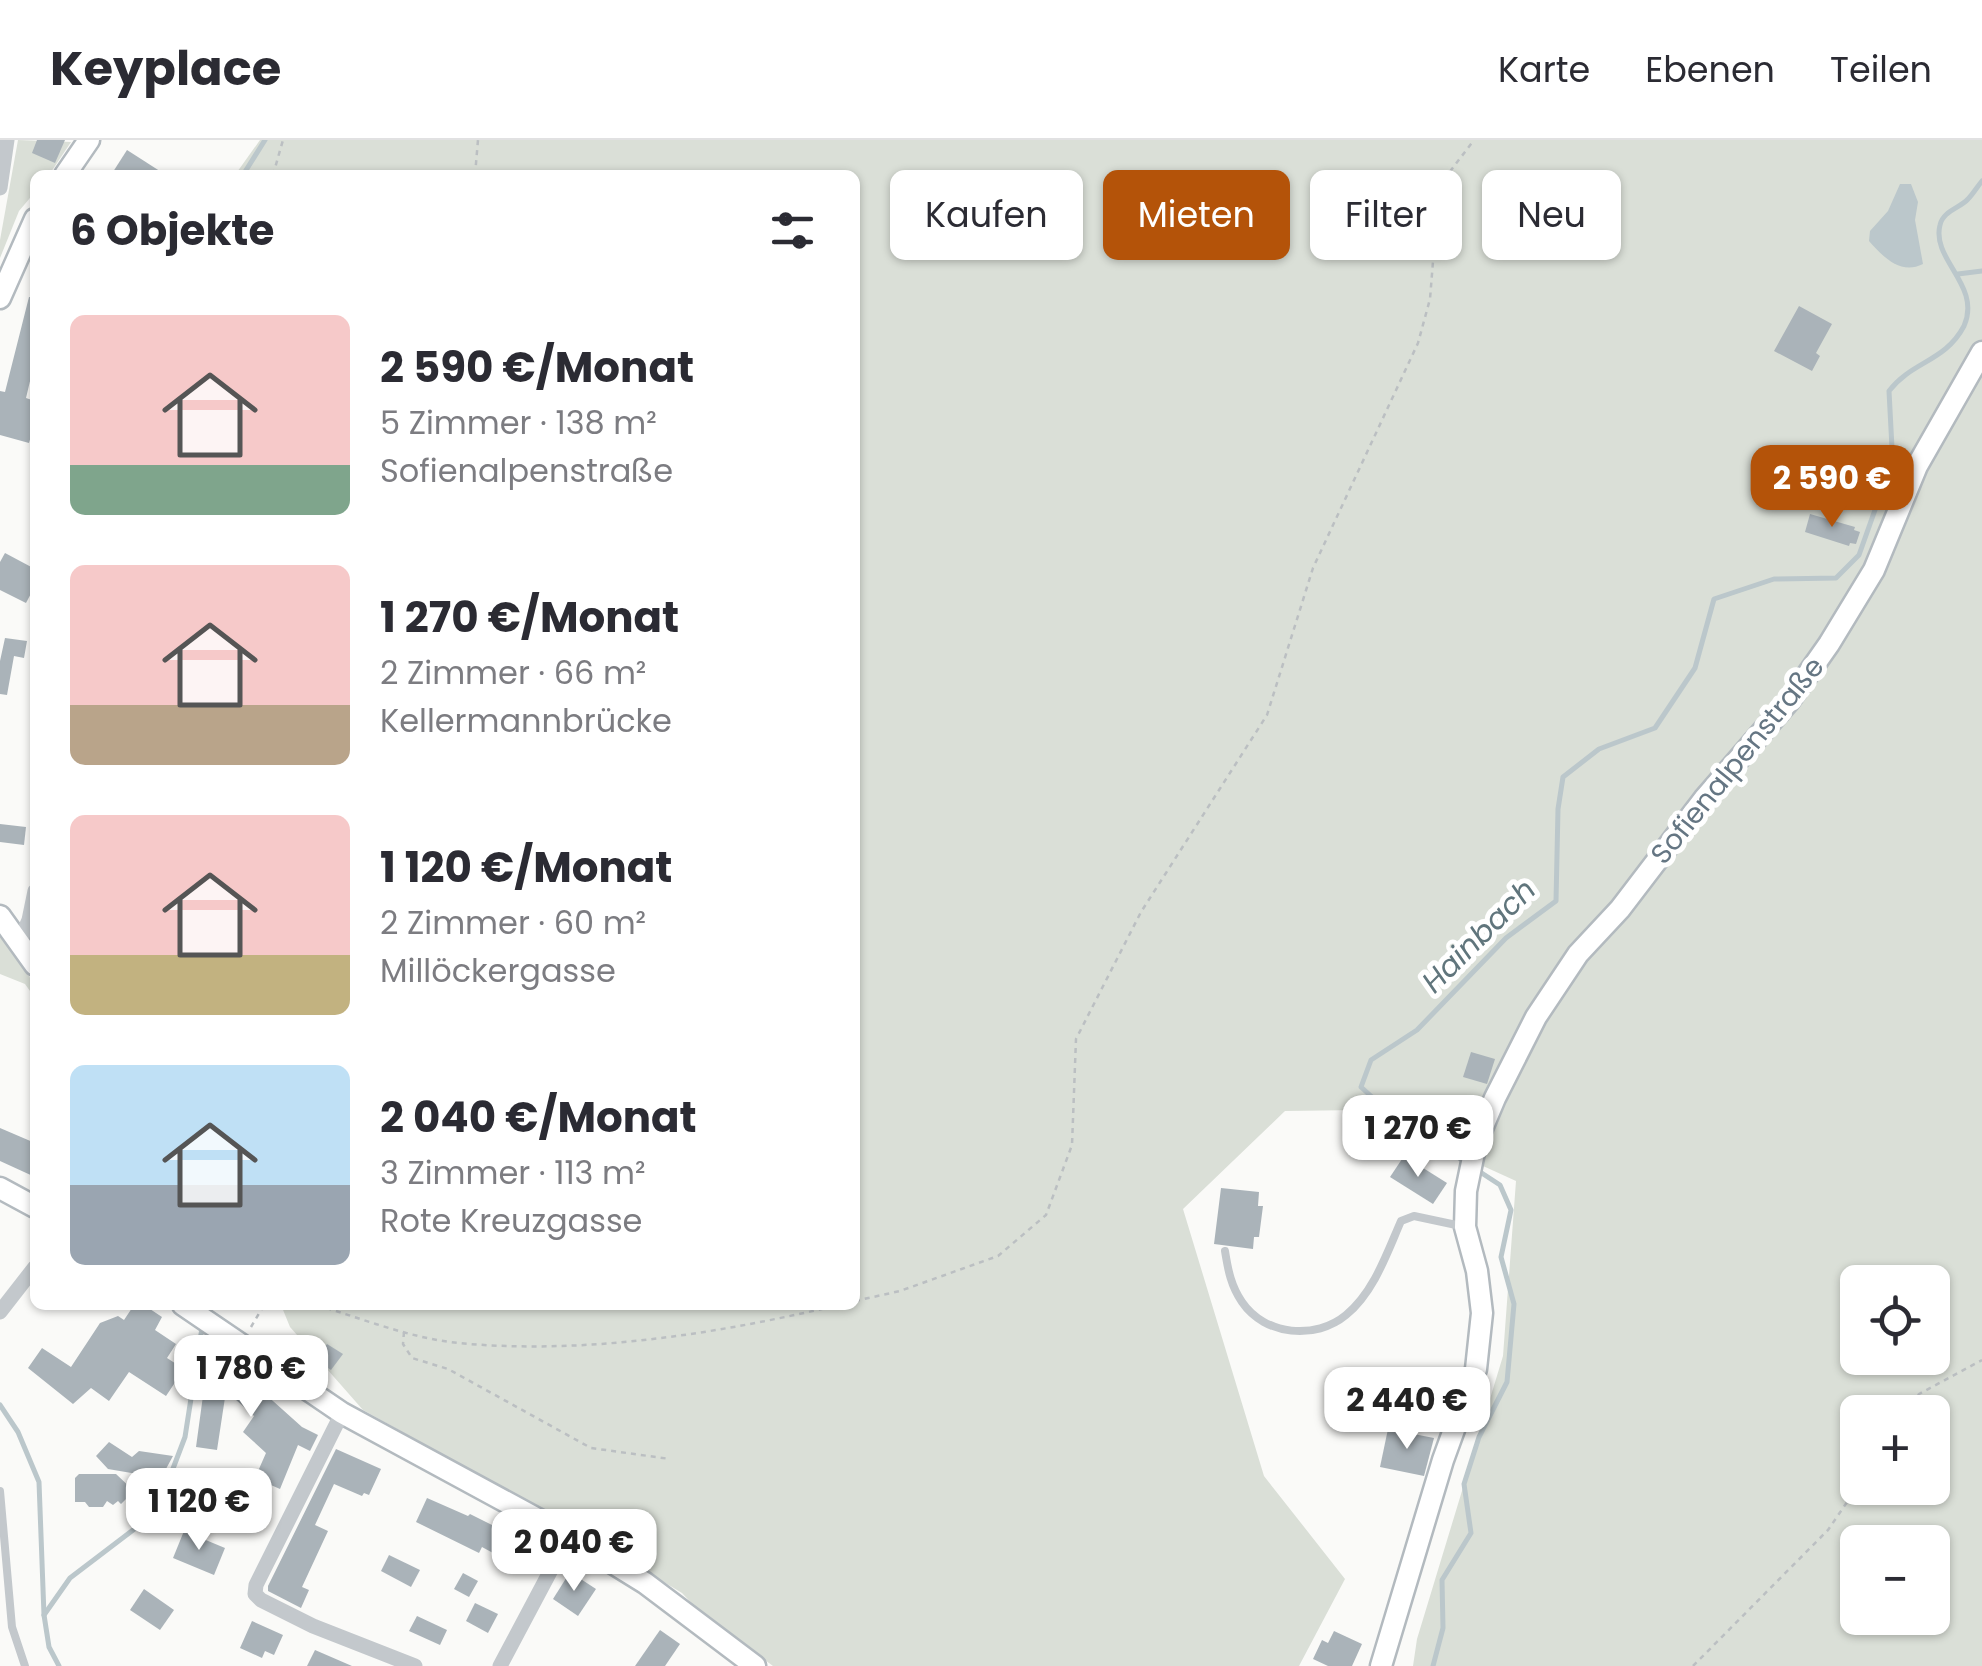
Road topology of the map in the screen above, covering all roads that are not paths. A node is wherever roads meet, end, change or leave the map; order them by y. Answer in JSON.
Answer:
{"nodes":[{"id":1,"x":7,"y":140,"type":"edge"},
{"id":2,"x":89,"y":140,"type":"edge"},
{"id":3,"x":68,"y":170,"type":"edge"},
{"id":4,"x":0,"y":188,"type":"edge"},
{"id":5,"x":30,"y":230,"type":"edge"},
{"id":6,"x":0,"y":298,"type":"edge"},
{"id":7,"x":1982,"y":352,"type":"edge"},
{"id":8,"x":30,"y":915,"type":"edge"},
{"id":9,"x":0,"y":916,"type":"edge"},
{"id":10,"x":18,"y":944,"type":"junction"},
{"id":11,"x":30,"y":958,"type":"edge"},
{"id":12,"x":0,"y":1188,"type":"edge"},
{"id":13,"x":30,"y":1204,"type":"edge"},
{"id":14,"x":1465,"y":1227,"type":"junction"},
{"id":15,"x":1226,"y":1251,"type":"dead end"},
{"id":16,"x":30,"y":1273,"type":"edge"},
{"id":17,"x":189,"y":1310,"type":"edge"},
{"id":18,"x":0,"y":1312,"type":"edge"},
{"id":19,"x":342,"y":1413,"type":"junction"},
{"id":20,"x":0,"y":1490,"type":"edge"},
{"id":21,"x":569,"y":1536,"type":"junction"},
{"id":22,"x":25,"y":1666,"type":"edge"},
{"id":23,"x":415,"y":1666,"type":"edge"},
{"id":24,"x":500,"y":1666,"type":"edge"},
{"id":25,"x":755,"y":1666,"type":"edge"},
{"id":26,"x":1381,"y":1666,"type":"edge"}],
"edges":[{"from":1,"to":4,"type":"street"},
{"from":2,"to":3,"type":"street"},
{"from":5,"to":6,"type":"street"},
{"from":7,"to":14,"type":"street","name":"Sofienalpenstraße"},
{"from":8,"to":10,"type":"street"},
{"from":9,"to":10,"type":"street"},
{"from":10,"to":11,"type":"street"},
{"from":12,"to":13,"type":"street"},
{"from":14,"to":15,"type":"lane"},
{"from":14,"to":26,"type":"street"},
{"from":16,"to":18,"type":"street"},
{"from":17,"to":19,"type":"street"},
{"from":19,"to":21,"type":"street"},
{"from":19,"to":23,"type":"street"},
{"from":20,"to":22,"type":"lane"},
{"from":21,"to":24,"type":"street"},
{"from":21,"to":25,"type":"street"}]}
